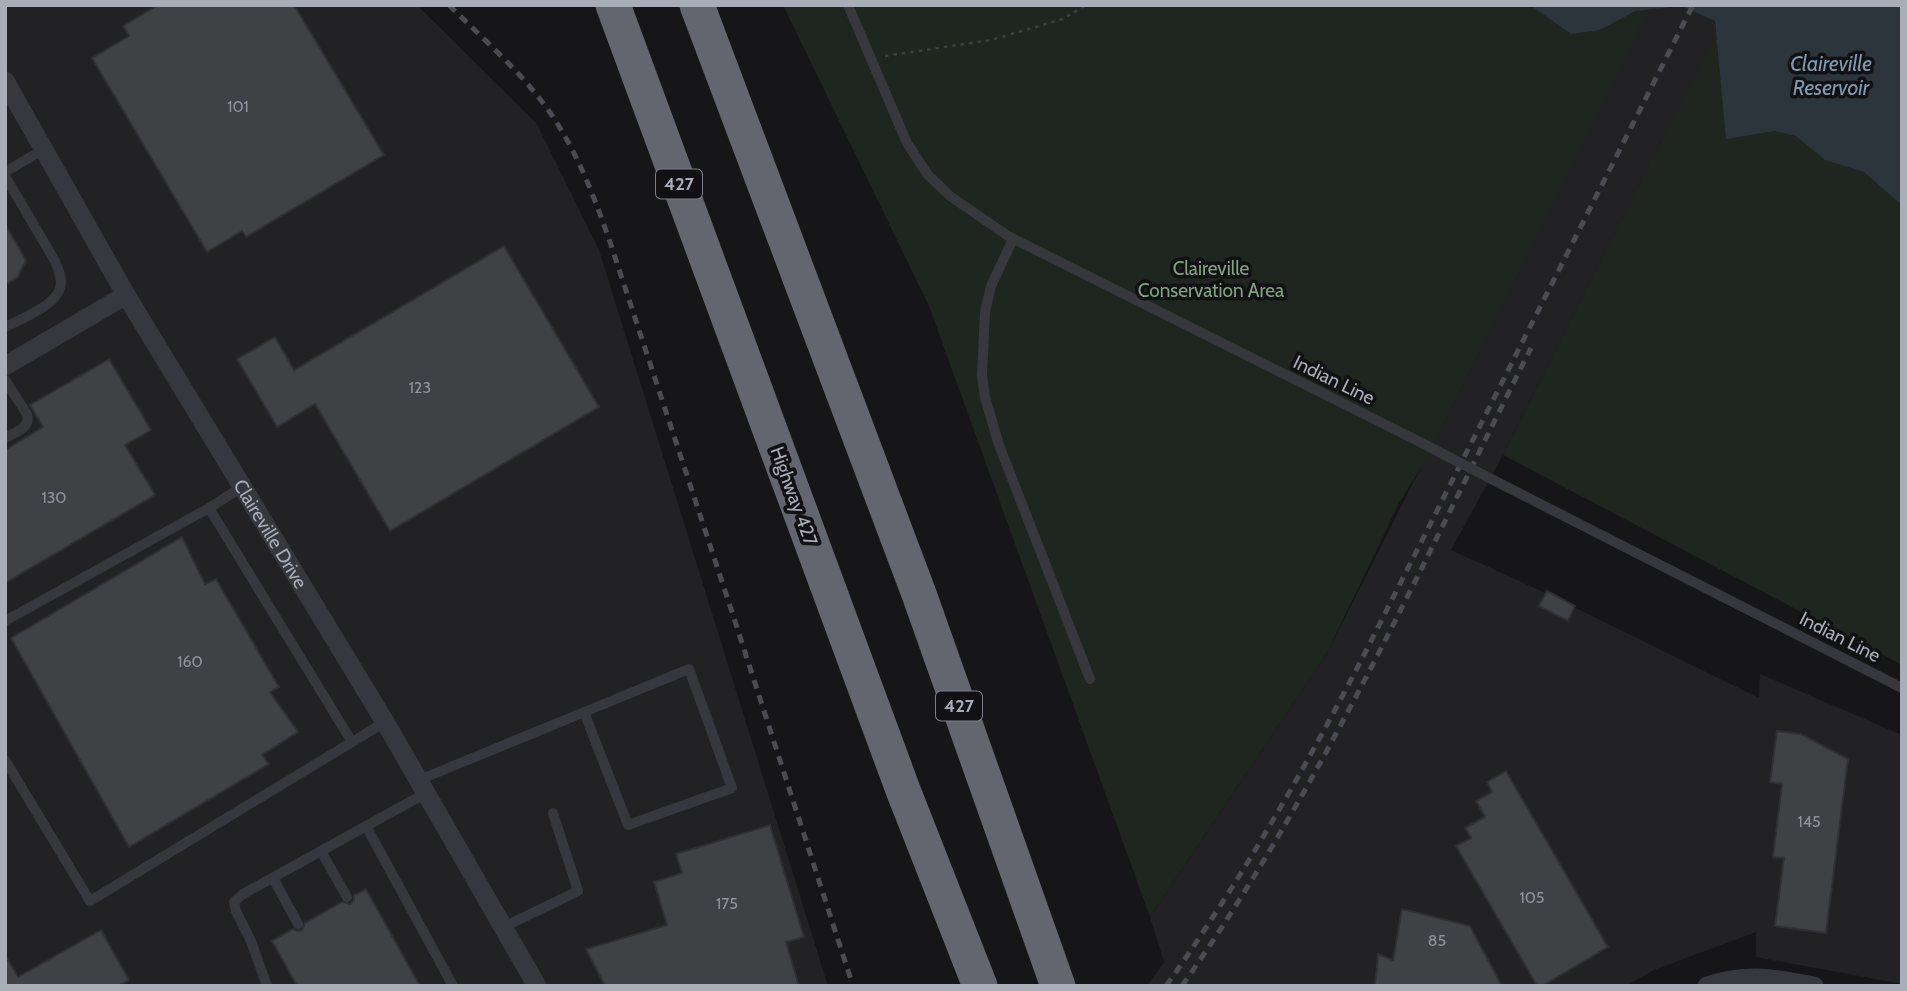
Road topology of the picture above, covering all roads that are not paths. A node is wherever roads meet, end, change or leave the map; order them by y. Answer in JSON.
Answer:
{"nodes":[{"id":1,"x":613,"y":5,"type":"edge"},
{"id":2,"x":697,"y":5,"type":"edge"},
{"id":3,"x":848,"y":5,"type":"edge"},
{"id":4,"x":5,"y":81,"type":"edge"},
{"id":5,"x":44,"y":149,"type":"junction"},
{"id":6,"x":5,"y":174,"type":"edge"},
{"id":7,"x":1013,"y":239,"type":"junction"},
{"id":8,"x":126,"y":295,"type":"junction"},
{"id":9,"x":5,"y":327,"type":"edge"},
{"id":10,"x":5,"y":366,"type":"edge"},
{"id":11,"x":5,"y":380,"type":"edge"},
{"id":12,"x":5,"y":438,"type":"edge"},
{"id":13,"x":242,"y":487,"type":"junction"},
{"id":14,"x":209,"y":508,"type":"junction"},
{"id":15,"x":5,"y":621,"type":"edge"},
{"id":16,"x":1090,"y":679,"type":"dead end"},
{"id":17,"x":1902,"y":688,"type":"edge"},
{"id":18,"x":584,"y":712,"type":"junction"},
{"id":19,"x":385,"y":722,"type":"junction"},
{"id":20,"x":352,"y":742,"type":"junction"},
{"id":21,"x":5,"y":759,"type":"edge"},
{"id":22,"x":422,"y":787,"type":"junction"},
{"id":23,"x":553,"y":813,"type":"dead end"},
{"id":24,"x":366,"y":826,"type":"junction"},
{"id":25,"x":321,"y":851,"type":"junction"},
{"id":26,"x":273,"y":878,"type":"junction"},
{"id":27,"x":347,"y":897,"type":"dead end"},
{"id":28,"x":298,"y":924,"type":"dead end"},
{"id":29,"x":504,"y":927,"type":"junction"},
{"id":30,"x":267,"y":986,"type":"edge"},
{"id":31,"x":453,"y":986,"type":"edge"},
{"id":32,"x":537,"y":986,"type":"edge"},
{"id":33,"x":980,"y":986,"type":"edge"},
{"id":34,"x":1058,"y":986,"type":"edge"},
{"id":35,"x":1707,"y":986,"type":"edge"},
{"id":36,"x":1814,"y":986,"type":"edge"}],
"edges":[{"from":1,"to":33,"type":"highway","name":"Highway 427","number":"427"},
{"from":2,"to":34,"type":"highway","number":"427"},
{"from":3,"to":7,"type":"lane","name":"Indian Line"},
{"from":4,"to":5,"type":"street","name":"Claireville Drive"},
{"from":5,"to":6,"type":"lane"},
{"from":5,"to":8,"type":"street","name":"Claireville Drive"},
{"from":6,"to":9,"type":"lane"},
{"from":7,"to":16,"type":"lane"},
{"from":7,"to":17,"type":"lane","name":"Indian Line","bridge":true},
{"from":8,"to":10,"type":"street"},
{"from":8,"to":13,"type":"street","name":"Claireville Drive"},
{"from":11,"to":12,"type":"lane"},
{"from":13,"to":14,"type":"lane"},
{"from":13,"to":19,"type":"street","name":"Claireville Drive"},
{"from":14,"to":15,"type":"lane"},
{"from":14,"to":20,"type":"lane"},
{"from":18,"to":18,"type":"lane"},
{"from":18,"to":22,"type":"lane"},
{"from":19,"to":20,"type":"lane"},
{"from":19,"to":22,"type":"street","name":"Claireville Drive"},
{"from":20,"to":21,"type":"lane"},
{"from":22,"to":24,"type":"lane"},
{"from":22,"to":29,"type":"street","name":"Claireville Drive"},
{"from":23,"to":29,"type":"lane"},
{"from":24,"to":25,"type":"lane"},
{"from":24,"to":31,"type":"lane"},
{"from":25,"to":26,"type":"lane"},
{"from":25,"to":27,"type":"lane"},
{"from":26,"to":28,"type":"lane"},
{"from":26,"to":30,"type":"lane"},
{"from":29,"to":32,"type":"street","name":"Claireville Drive"},
{"from":35,"to":36,"type":"street"}]}
